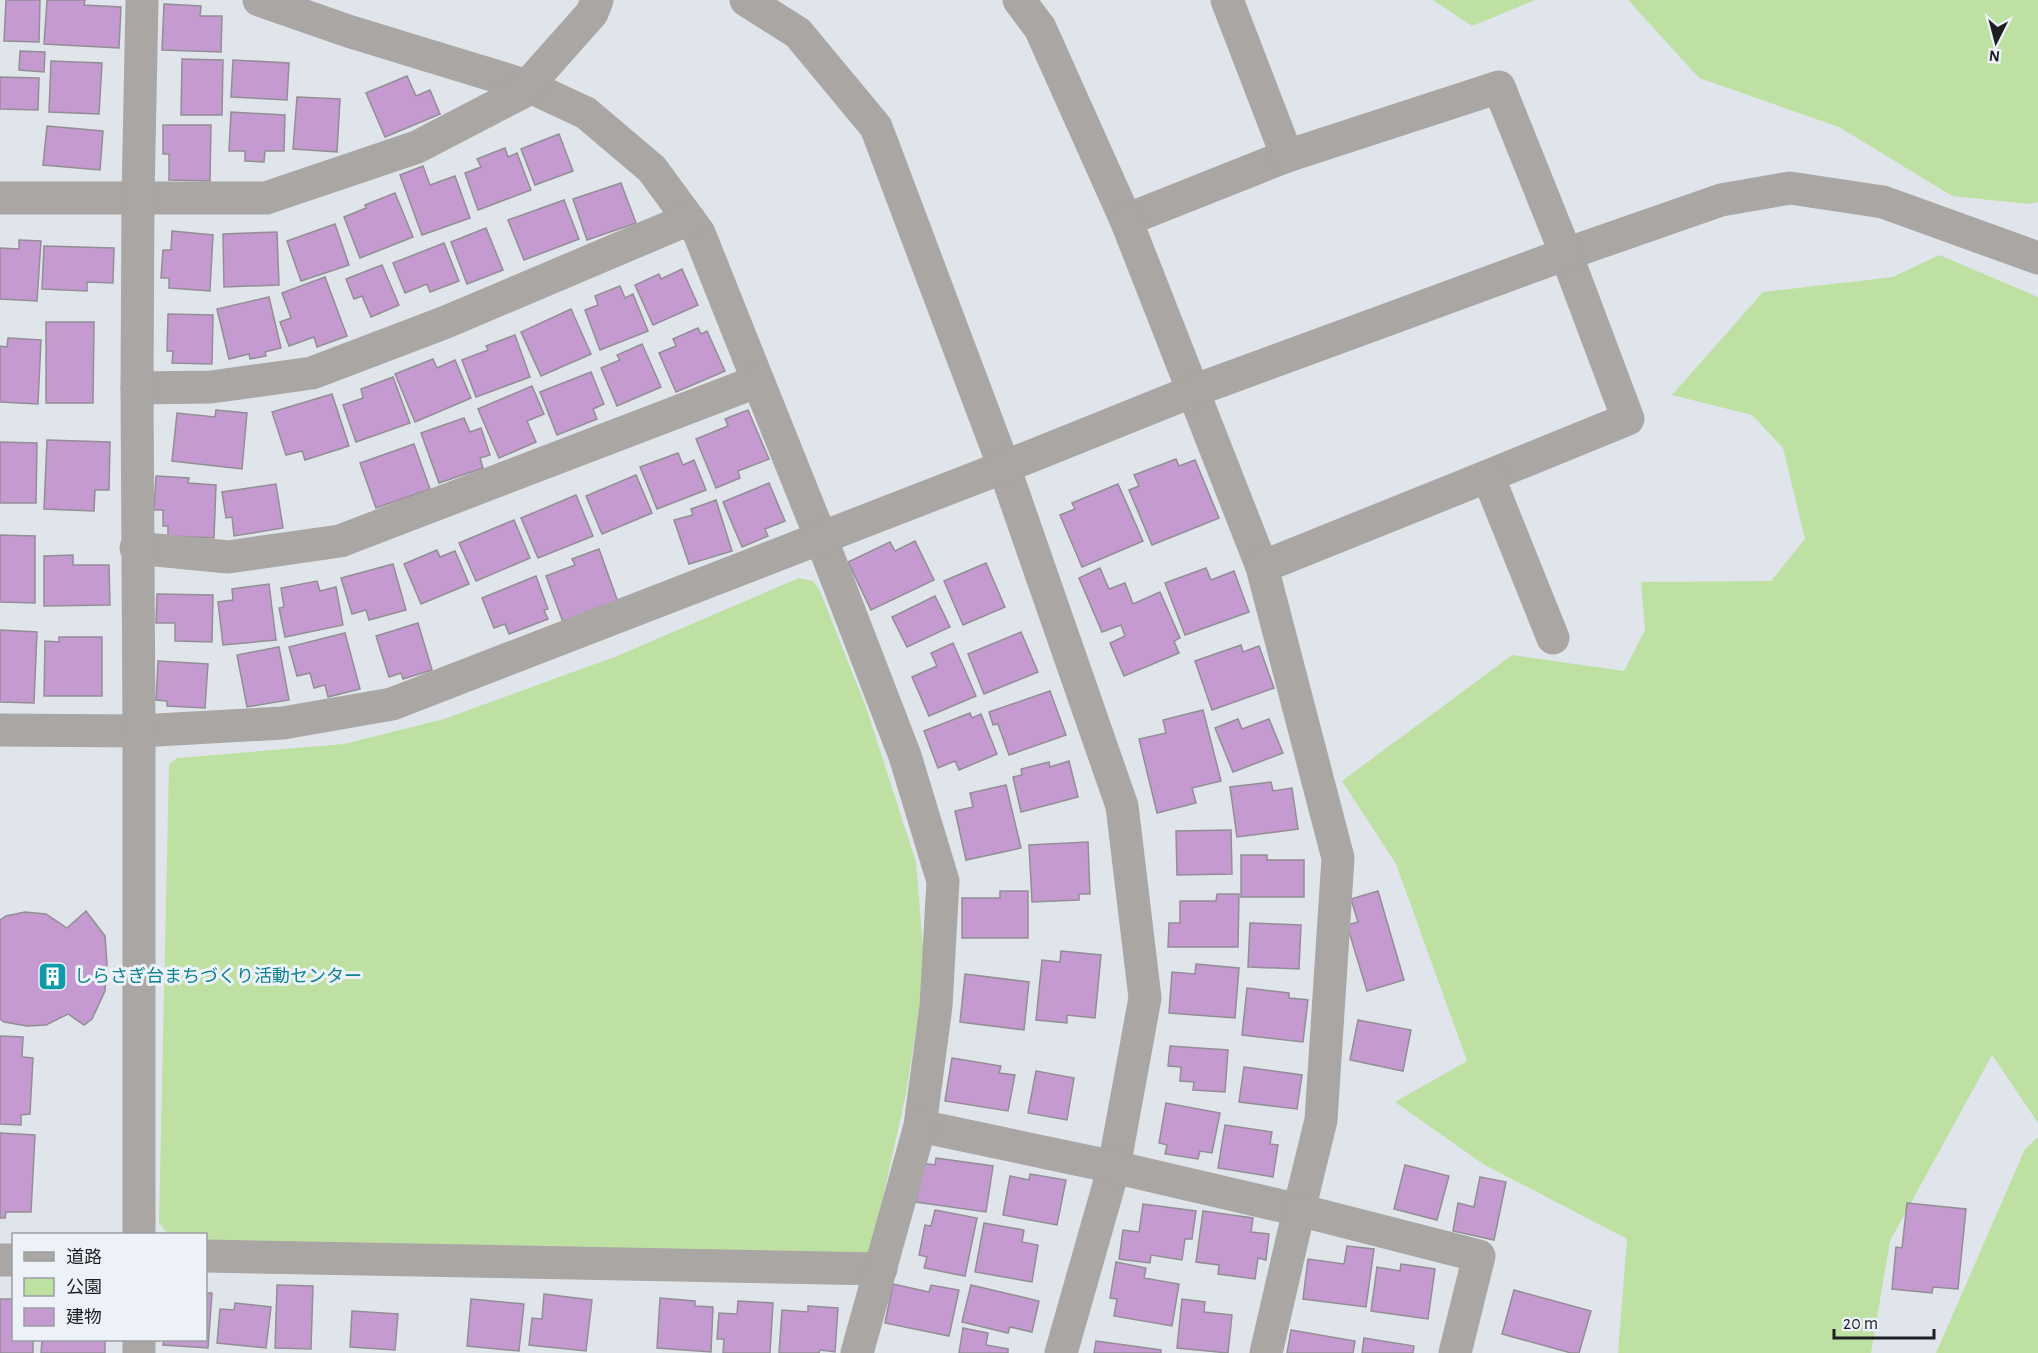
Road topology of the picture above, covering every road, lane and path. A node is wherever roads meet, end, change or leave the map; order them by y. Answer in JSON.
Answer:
{"nodes":[{"id":1,"x":142,"y":0,"type":"edge"},
{"id":2,"x":259,"y":0,"type":"edge"},
{"id":3,"x":597,"y":0,"type":"edge"},
{"id":4,"x":746,"y":0,"type":"edge"},
{"id":5,"x":1019,"y":0,"type":"edge"},
{"id":6,"x":1227,"y":0,"type":"edge"},
{"id":7,"x":528,"y":86,"type":"junction"},
{"id":8,"x":1287,"y":156,"type":"junction"},
{"id":9,"x":0,"y":198,"type":"edge"},
{"id":10,"x":138,"y":198,"type":"junction"},
{"id":11,"x":689,"y":219,"type":"junction"},
{"id":12,"x":1126,"y":220,"type":"junction"},
{"id":13,"x":1566,"y":254,"type":"junction"},
{"id":14,"x":2038,"y":258,"type":"edge"},
{"id":15,"x":758,"y":381,"type":"junction"},
{"id":16,"x":137,"y":388,"type":"junction"},
{"id":17,"x":1193,"y":391,"type":"junction"},
{"id":18,"x":1004,"y":467,"type":"junction"},
{"id":19,"x":1488,"y":476,"type":"junction"},
{"id":20,"x":821,"y":537,"type":"junction"},
{"id":21,"x":136,"y":548,"type":"junction"},
{"id":22,"x":1262,"y":567,"type":"junction"},
{"id":23,"x":1553,"y":638,"type":"dead end"},
{"id":24,"x":0,"y":730,"type":"edge"},
{"id":25,"x":139,"y":731,"type":"junction"},
{"id":26,"x":920,"y":1126,"type":"junction"},
{"id":27,"x":1114,"y":1167,"type":"junction"},
{"id":28,"x":1299,"y":1209,"type":"junction"},
{"id":29,"x":139,"y":1233,"type":"edge"},
{"id":30,"x":207,"y":1256,"type":"edge"},
{"id":31,"x":881,"y":1269,"type":"junction"},
{"id":32,"x":857,"y":1353,"type":"edge"},
{"id":33,"x":1061,"y":1353,"type":"edge"},
{"id":34,"x":1266,"y":1353,"type":"edge"},
{"id":35,"x":1455,"y":1353,"type":"edge"}],
"edges":[{"from":1,"to":10,"type":"street"},
{"from":2,"to":7,"type":"street"},
{"from":3,"to":7,"type":"street"},
{"from":4,"to":18,"type":"street"},
{"from":5,"to":12,"type":"street"},
{"from":6,"to":8,"type":"street"},
{"from":7,"to":10,"type":"street"},
{"from":7,"to":11,"type":"street"},
{"from":8,"to":12,"type":"street"},
{"from":8,"to":13,"type":"street"},
{"from":9,"to":10,"type":"street"},
{"from":10,"to":16,"type":"street"},
{"from":11,"to":15,"type":"street"},
{"from":11,"to":16,"type":"street"},
{"from":12,"to":17,"type":"street"},
{"from":13,"to":14,"type":"street"},
{"from":13,"to":17,"type":"street"},
{"from":13,"to":19,"type":"street"},
{"from":15,"to":20,"type":"street"},
{"from":15,"to":21,"type":"street"},
{"from":16,"to":21,"type":"street"},
{"from":17,"to":18,"type":"street"},
{"from":17,"to":22,"type":"street"},
{"from":18,"to":20,"type":"street"},
{"from":18,"to":27,"type":"street"},
{"from":19,"to":22,"type":"street"},
{"from":19,"to":23,"type":"street"},
{"from":20,"to":25,"type":"street"},
{"from":20,"to":26,"type":"street"},
{"from":21,"to":25,"type":"street"},
{"from":22,"to":28,"type":"street"},
{"from":24,"to":25,"type":"street"},
{"from":25,"to":29,"type":"street"},
{"from":26,"to":27,"type":"street"},
{"from":26,"to":31,"type":"street"},
{"from":27,"to":28,"type":"street"},
{"from":27,"to":33,"type":"street"},
{"from":28,"to":34,"type":"street"},
{"from":28,"to":35,"type":"street"},
{"from":30,"to":31,"type":"street"},
{"from":31,"to":32,"type":"street"}]}
